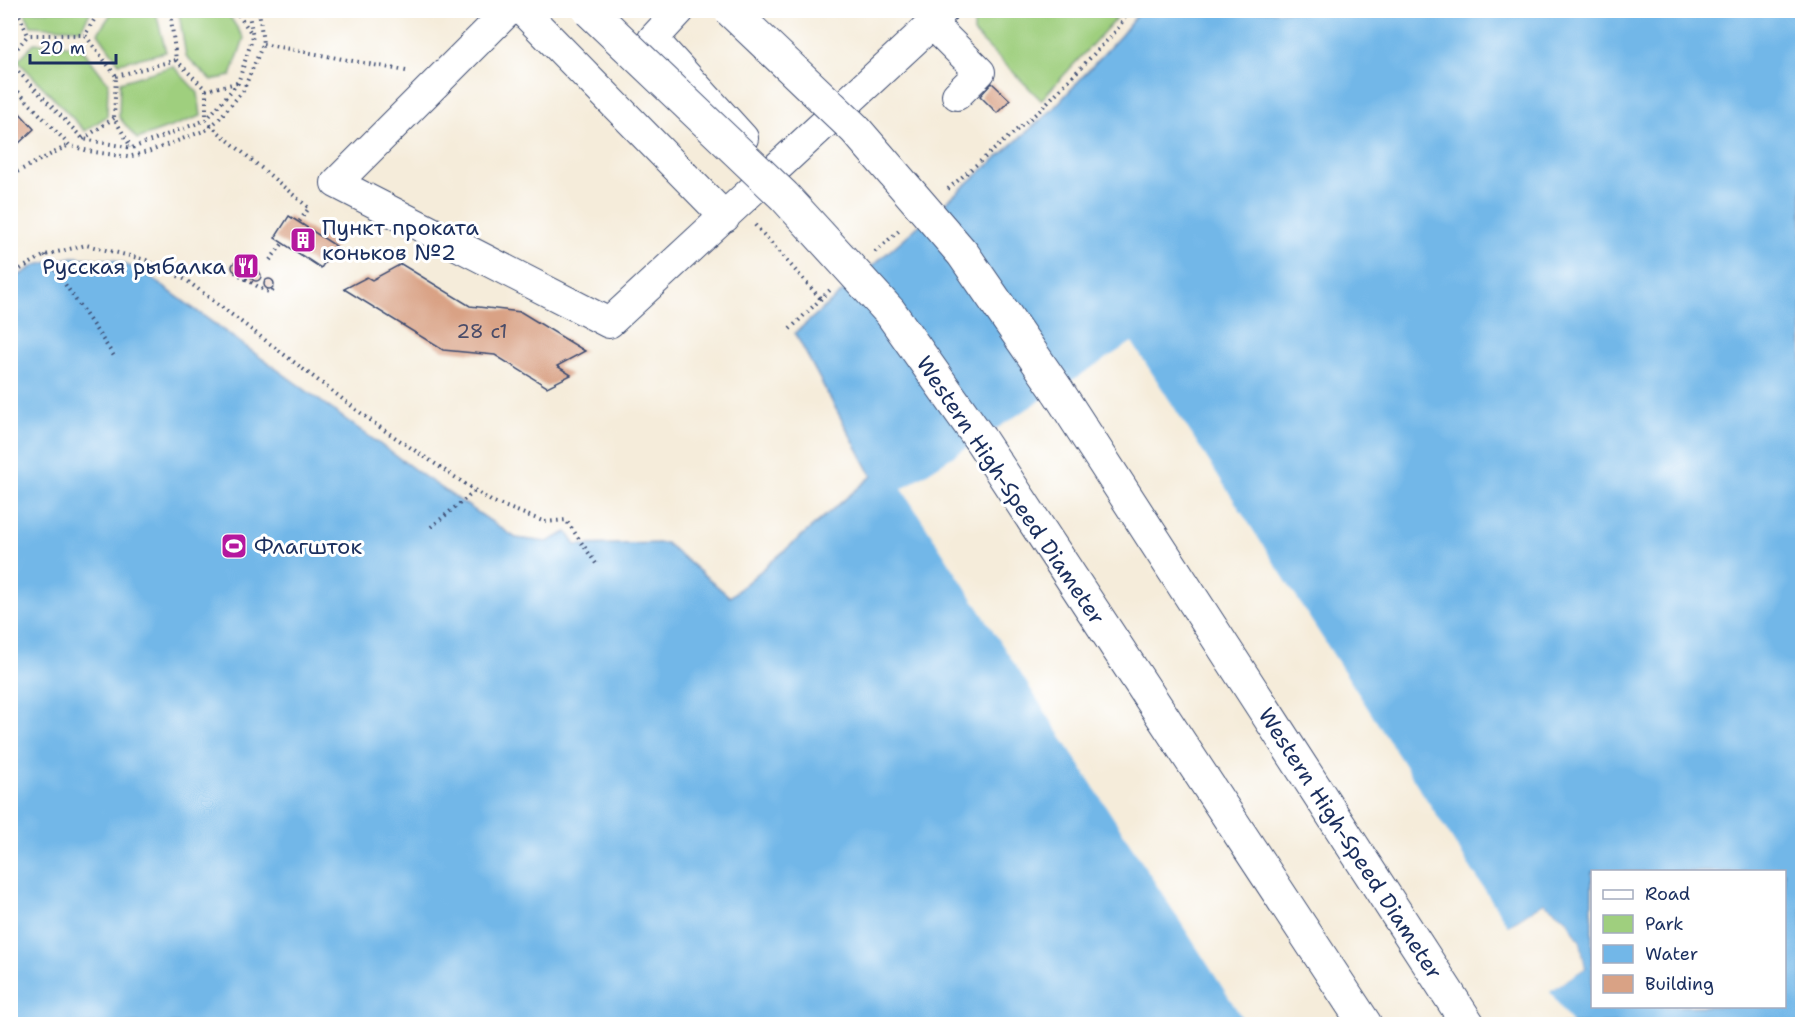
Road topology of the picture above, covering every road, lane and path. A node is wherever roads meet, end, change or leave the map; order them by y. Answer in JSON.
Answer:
{"nodes":[{"id":1,"x":17,"y":10,"type":"edge"},
{"id":2,"x":100,"y":10,"type":"edge"},
{"id":3,"x":170,"y":10,"type":"edge"},
{"id":4,"x":235,"y":10,"type":"edge"},
{"id":5,"x":248,"y":10,"type":"edge"},
{"id":6,"x":259,"y":10,"type":"edge"},
{"id":7,"x":509,"y":10,"type":"edge"},
{"id":8,"x":522,"y":10,"type":"edge"},
{"id":9,"x":589,"y":10,"type":"edge"},
{"id":10,"x":680,"y":10,"type":"edge"},
{"id":11,"x":730,"y":10,"type":"edge"},
{"id":12,"x":1130,"y":10,"type":"edge"},
{"id":13,"x":937,"y":17,"type":"edge"},
{"id":14,"x":28,"y":35,"type":"junction"},
{"id":15,"x":85,"y":35,"type":"junction"},
{"id":16,"x":253,"y":36,"type":"junction"},
{"id":17,"x":263,"y":44,"type":"junction"},
{"id":18,"x":10,"y":57,"type":"edge"},
{"id":19,"x":176,"y":60,"type":"junction"},
{"id":20,"x":10,"y":63,"type":"edge"},
{"id":21,"x":407,"y":72,"type":"dead end"},
{"id":22,"x":116,"y":76,"type":"junction"},
{"id":23,"x":10,"y":83,"type":"edge"},
{"id":24,"x":238,"y":83,"type":"junction"},
{"id":25,"x":206,"y":90,"type":"junction"},
{"id":26,"x":957,"y":95,"type":"dead end"},
{"id":27,"x":114,"y":118,"type":"junction"},
{"id":28,"x":206,"y":120,"type":"junction"},
{"id":29,"x":212,"y":126,"type":"junction"},
{"id":30,"x":83,"y":139,"type":"junction"},
{"id":31,"x":69,"y":145,"type":"junction"},
{"id":32,"x":132,"y":147,"type":"junction"},
{"id":33,"x":10,"y":165,"type":"edge"},
{"id":34,"x":773,"y":171,"type":"junction"},
{"id":35,"x":943,"y":193,"type":"dead end"},
{"id":36,"x":731,"y":211,"type":"junction"},
{"id":37,"x":299,"y":222,"type":"dead end"},
{"id":38,"x":908,"y":223,"type":"dead end"},
{"id":39,"x":283,"y":243,"type":"dead end"},
{"id":40,"x":873,"y":253,"type":"dead end"},
{"id":41,"x":45,"y":255,"type":"junction"},
{"id":42,"x":270,"y":260,"type":"dead end"},
{"id":43,"x":247,"y":267,"type":"dead end"},
{"id":44,"x":235,"y":272,"type":"dead end"},
{"id":45,"x":10,"y":275,"type":"edge"},
{"id":46,"x":246,"y":279,"type":"junction"},
{"id":47,"x":838,"y":283,"type":"dead end"},
{"id":48,"x":276,"y":288,"type":"dead end"},
{"id":49,"x":820,"y":298,"type":"junction"},
{"id":50,"x":790,"y":329,"type":"dead end"},
{"id":51,"x":114,"y":356,"type":"dead end"},
{"id":52,"x":475,"y":491,"type":"junction"},
{"id":53,"x":431,"y":527,"type":"dead end"},
{"id":54,"x":597,"y":565,"type":"dead end"},
{"id":55,"x":1365,"y":1024,"type":"edge"},
{"id":56,"x":1468,"y":1024,"type":"edge"}],
"edges":[{"from":1,"to":14,"type":"path"},
{"from":2,"to":15,"type":"path"},
{"from":3,"to":19,"type":"path"},
{"from":4,"to":16,"type":"path"},
{"from":5,"to":16,"type":"path"},
{"from":6,"to":17,"type":"path"},
{"from":7,"to":36,"type":"lane"},
{"from":8,"to":36,"type":"lane"},
{"from":9,"to":55,"type":"highway","name":"Western High-Speed Diameter","bridge":true},
{"from":10,"to":34,"type":"lane"},
{"from":11,"to":56,"type":"highway","name":"Western High-Speed Diameter","bridge":true},
{"from":12,"to":35,"type":"path"},
{"from":13,"to":26,"type":"lane"},
{"from":13,"to":34,"type":"lane"},
{"from":14,"to":15,"type":"path"},
{"from":14,"to":18,"type":"path"},
{"from":15,"to":22,"type":"path"},
{"from":16,"to":24,"type":"path"},
{"from":17,"to":21,"type":"path"},
{"from":17,"to":29,"type":"path"},
{"from":19,"to":22,"type":"path"},
{"from":19,"to":25,"type":"path"},
{"from":20,"to":30,"type":"path"},
{"from":22,"to":27,"type":"path"},
{"from":23,"to":31,"type":"path"},
{"from":24,"to":25,"type":"path"},
{"from":24,"to":28,"type":"path"},
{"from":25,"to":28,"type":"path"},
{"from":27,"to":30,"type":"path"},
{"from":27,"to":32,"type":"path"},
{"from":28,"to":29,"type":"path"},
{"from":28,"to":32,"type":"path"},
{"from":29,"to":31,"type":"path"},
{"from":29,"to":37,"type":"path"},
{"from":30,"to":32,"type":"path"},
{"from":31,"to":33,"type":"path"},
{"from":34,"to":36,"type":"lane"},
{"from":36,"to":49,"type":"path"},
{"from":38,"to":40,"type":"path"},
{"from":39,"to":42,"type":"path"},
{"from":41,"to":45,"type":"path"},
{"from":41,"to":51,"type":"path"},
{"from":41,"to":52,"type":"path"},
{"from":43,"to":46,"type":"path"},
{"from":44,"to":46,"type":"path"},
{"from":46,"to":48,"type":"path"},
{"from":47,"to":49,"type":"path"},
{"from":49,"to":50,"type":"path"},
{"from":52,"to":53,"type":"path"},
{"from":52,"to":54,"type":"path"}]}
